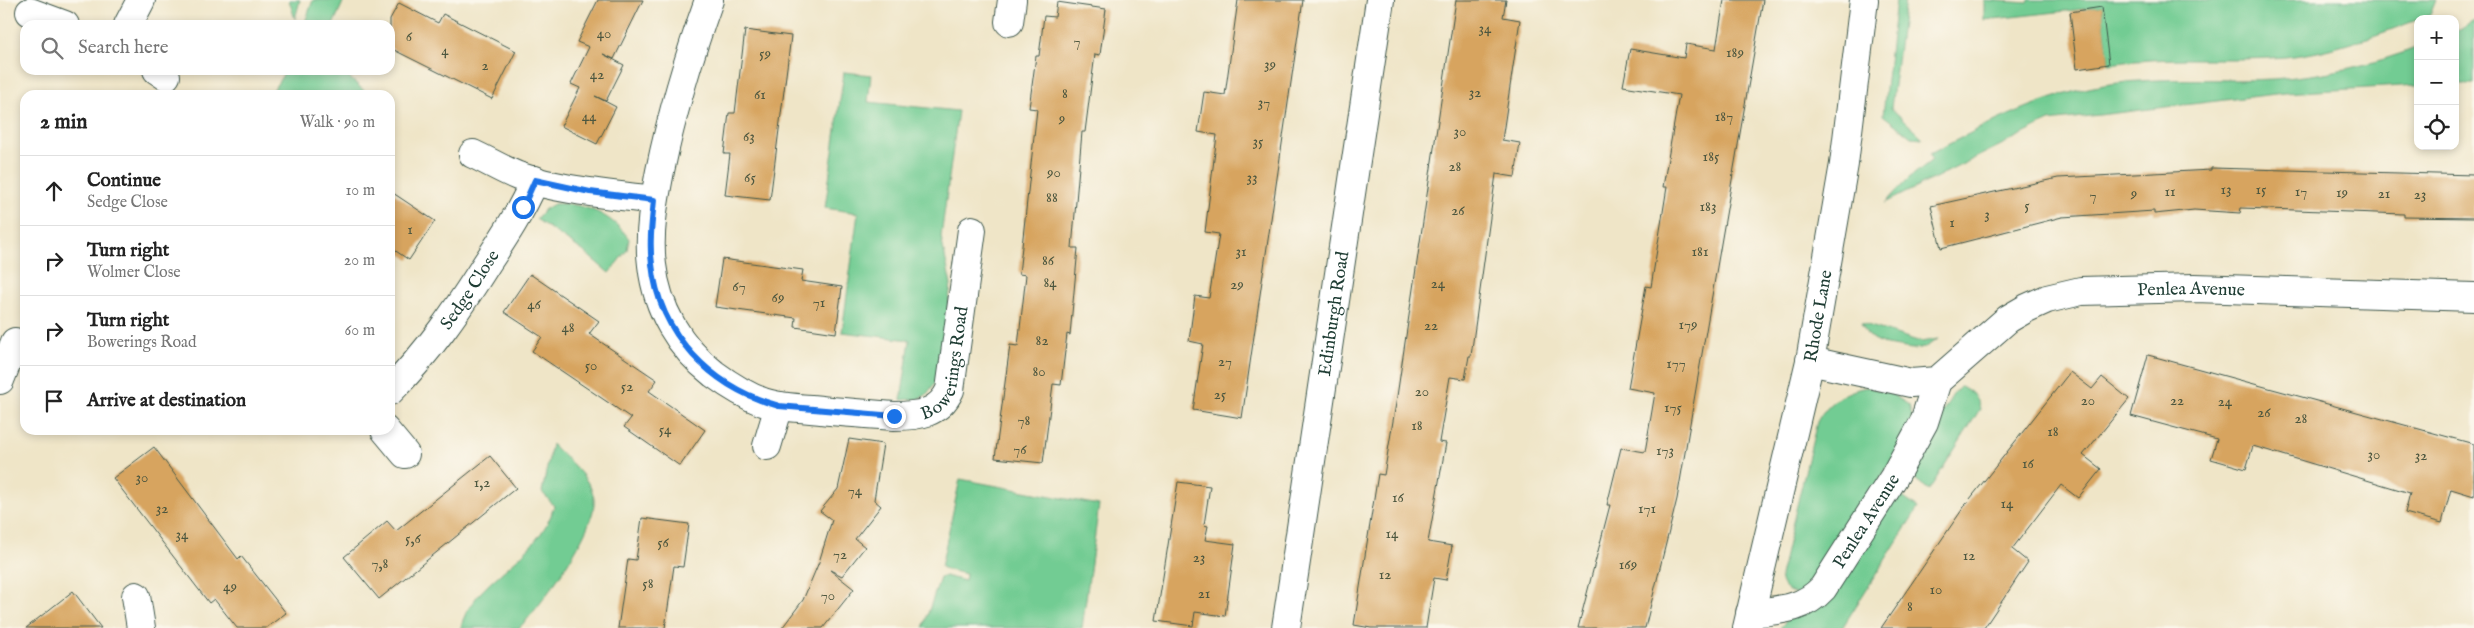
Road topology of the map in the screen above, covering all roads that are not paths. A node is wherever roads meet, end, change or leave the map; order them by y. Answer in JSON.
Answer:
{"nodes":[{"id":1,"x":141,"y":0,"type":"edge"},
{"id":2,"x":709,"y":0,"type":"edge"},
{"id":3,"x":1380,"y":0,"type":"edge"},
{"id":4,"x":1864,"y":0,"type":"edge"},
{"id":5,"x":30,"y":12,"type":"dead end"},
{"id":6,"x":52,"y":20,"type":"edge"},
{"id":7,"x":131,"y":20,"type":"edge"},
{"id":8,"x":473,"y":154,"type":"dead end"},
{"id":9,"x":535,"y":180,"type":"junction"},
{"id":10,"x":654,"y":200,"type":"junction"},
{"id":11,"x":972,"y":230,"type":"dead end"},
{"id":12,"x":2474,"y":297,"type":"edge"},
{"id":13,"x":13,"y":341,"type":"edge"},
{"id":14,"x":1810,"y":361,"type":"junction"},
{"id":15,"x":0,"y":380,"type":"edge"},
{"id":16,"x":1937,"y":380,"type":"junction"},
{"id":17,"x":395,"y":386,"type":"edge"},
{"id":18,"x":779,"y":406,"type":"junction"},
{"id":19,"x":389,"y":435,"type":"edge"},
{"id":20,"x":766,"y":446,"type":"dead end"},
{"id":21,"x":405,"y":454,"type":"dead end"},
{"id":22,"x":136,"y":596,"type":"dead end"},
{"id":23,"x":1748,"y":621,"type":"edge"},
{"id":24,"x":141,"y":628,"type":"edge"},
{"id":25,"x":1286,"y":628,"type":"edge"}],
"edges":[{"from":1,"to":7,"type":"street"},
{"from":2,"to":10,"type":"street","name":"Bowerings Road"},
{"from":3,"to":25,"type":"street","name":"Edinburgh Road"},
{"from":4,"to":14,"type":"street","name":"Rhode Lane"},
{"from":5,"to":6,"type":"street"},
{"from":8,"to":9,"type":"street"},
{"from":9,"to":10,"type":"street"},
{"from":9,"to":17,"type":"street","name":"Sedge Close"},
{"from":10,"to":18,"type":"street","name":"Bowerings Road"},
{"from":11,"to":18,"type":"street","name":"Bowerings Road"},
{"from":12,"to":16,"type":"street","name":"Penlea Avenue"},
{"from":13,"to":15,"type":"street"},
{"from":14,"to":16,"type":"street"},
{"from":14,"to":23,"type":"street","name":"Rhode Lane"},
{"from":16,"to":23,"type":"street","name":"Penlea Avenue"},
{"from":18,"to":20,"type":"street"},
{"from":19,"to":21,"type":"street"},
{"from":22,"to":24,"type":"street"}]}
